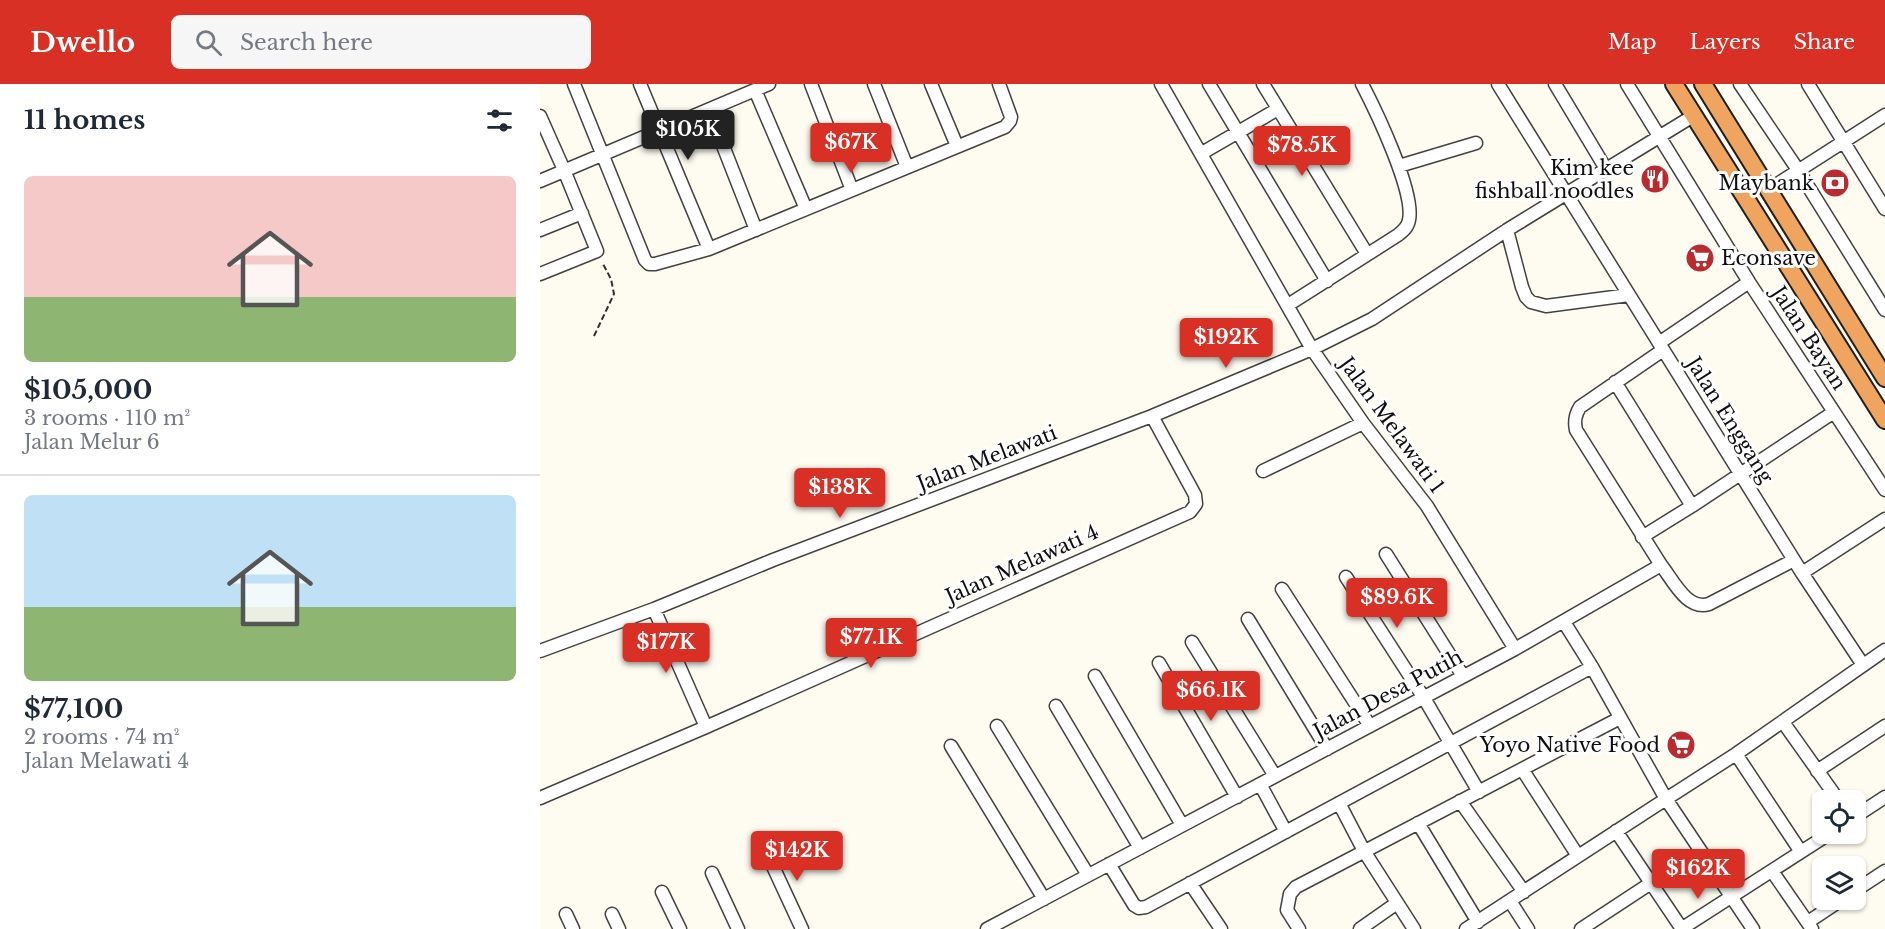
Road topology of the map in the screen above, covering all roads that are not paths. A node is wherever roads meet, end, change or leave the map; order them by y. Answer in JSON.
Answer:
{"nodes":[{"id":1,"x":574,"y":84,"type":"edge"},
{"id":2,"x":640,"y":84,"type":"edge"},
{"id":3,"x":770,"y":84,"type":"edge"},
{"id":4,"x":811,"y":84,"type":"edge"},
{"id":5,"x":874,"y":84,"type":"edge"},
{"id":6,"x":931,"y":84,"type":"edge"},
{"id":7,"x":999,"y":84,"type":"edge"},
{"id":8,"x":1161,"y":84,"type":"edge"},
{"id":9,"x":1209,"y":84,"type":"edge"},
{"id":10,"x":1263,"y":84,"type":"edge"},
{"id":11,"x":1362,"y":84,"type":"edge"},
{"id":12,"x":1498,"y":84,"type":"edge"},
{"id":13,"x":1555,"y":84,"type":"edge"},
{"id":14,"x":1627,"y":84,"type":"edge"},
{"id":15,"x":1674,"y":84,"type":"edge"},
{"id":16,"x":1703,"y":84,"type":"edge"},
{"id":17,"x":1740,"y":84,"type":"edge"},
{"id":18,"x":1808,"y":84,"type":"edge"},
{"id":19,"x":755,"y":90,"type":"junction"},
{"id":20,"x":1278,"y":109,"type":"junction"},
{"id":21,"x":709,"y":110,"type":"junction"},
{"id":22,"x":1885,"y":115,"type":"edge"},
{"id":23,"x":540,"y":116,"type":"edge"},
{"id":24,"x":1693,"y":116,"type":"junction"},
{"id":25,"x":659,"y":130,"type":"junction"},
{"id":26,"x":1238,"y":132,"type":"junction"},
{"id":27,"x":1660,"y":136,"type":"junction"},
{"id":28,"x":1844,"y":141,"type":"junction"},
{"id":29,"x":1476,"y":142,"type":"dead end"},
{"id":30,"x":957,"y":146,"type":"junction"},
{"id":31,"x":1202,"y":153,"type":"junction"},
{"id":32,"x":603,"y":154,"type":"junction"},
{"id":33,"x":1399,"y":166,"type":"junction"},
{"id":34,"x":907,"y":167,"type":"junction"},
{"id":35,"x":1606,"y":169,"type":"junction"},
{"id":36,"x":564,"y":170,"type":"junction"},
{"id":37,"x":1798,"y":170,"type":"junction"},
{"id":38,"x":540,"y":181,"type":"edge"},
{"id":39,"x":852,"y":190,"type":"junction"},
{"id":40,"x":1768,"y":190,"type":"junction"},
{"id":41,"x":1566,"y":194,"type":"junction"},
{"id":42,"x":806,"y":209,"type":"junction"},
{"id":43,"x":1885,"y":209,"type":"edge"},
{"id":44,"x":582,"y":213,"type":"junction"},
{"id":45,"x":540,"y":230,"type":"edge"},
{"id":46,"x":756,"y":230,"type":"junction"},
{"id":47,"x":1507,"y":230,"type":"junction"},
{"id":48,"x":709,"y":249,"type":"junction"},
{"id":49,"x":1375,"y":249,"type":"junction"},
{"id":50,"x":540,"y":274,"type":"edge"},
{"id":51,"x":1327,"y":281,"type":"junction"},
{"id":52,"x":1749,"y":282,"type":"junction"},
{"id":53,"x":1629,"y":295,"type":"junction"},
{"id":54,"x":1288,"y":305,"type":"junction"},
{"id":55,"x":1885,"y":310,"type":"edge"},
{"id":56,"x":1853,"y":326,"type":"junction"},
{"id":57,"x":1835,"y":340,"type":"junction"},
{"id":58,"x":1661,"y":346,"type":"junction"},
{"id":59,"x":1312,"y":349,"type":"junction"},
{"id":60,"x":1885,"y":378,"type":"edge"},
{"id":61,"x":1615,"y":382,"type":"junction"},
{"id":62,"x":1833,"y":412,"type":"junction"},
{"id":63,"x":1152,"y":416,"type":"junction"},
{"id":64,"x":1885,"y":420,"type":"edge"},
{"id":65,"x":1363,"y":423,"type":"junction"},
{"id":66,"x":1263,"y":471,"type":"dead end"},
{"id":67,"x":1740,"y":473,"type":"junction"},
{"id":68,"x":1885,"y":490,"type":"edge"},
{"id":69,"x":1692,"y":506,"type":"junction"},
{"id":70,"x":1885,"y":519,"type":"edge"},
{"id":71,"x":1642,"y":537,"type":"junction"},
{"id":72,"x":1386,"y":554,"type":"dead end"},
{"id":73,"x":1794,"y":560,"type":"junction"},
{"id":74,"x":1661,"y":565,"type":"junction"},
{"id":75,"x":1803,"y":573,"type":"junction"},
{"id":76,"x":1346,"y":577,"type":"dead end"},
{"id":77,"x":1282,"y":589,"type":"dead end"},
{"id":78,"x":654,"y":609,"type":"junction"},
{"id":79,"x":1248,"y":619,"type":"dead end"},
{"id":80,"x":1564,"y":622,"type":"junction"},
{"id":81,"x":1192,"y":642,"type":"dead end"},
{"id":82,"x":1515,"y":649,"type":"junction"},
{"id":83,"x":1885,"y":650,"type":"edge"},
{"id":84,"x":540,"y":651,"type":"edge"},
{"id":85,"x":1159,"y":663,"type":"dead end"},
{"id":86,"x":1863,"y":665,"type":"junction"},
{"id":87,"x":1592,"y":667,"type":"junction"},
{"id":88,"x":1095,"y":676,"type":"dead end"},
{"id":89,"x":1463,"y":676,"type":"junction"},
{"id":90,"x":1424,"y":698,"type":"junction"},
{"id":91,"x":1056,"y":706,"type":"dead end"},
{"id":92,"x":1620,"y":718,"type":"junction"},
{"id":93,"x":1783,"y":722,"type":"junction"},
{"id":94,"x":997,"y":726,"type":"dead end"},
{"id":95,"x":1370,"y":726,"type":"junction"},
{"id":96,"x":1885,"y":726,"type":"edge"},
{"id":97,"x":706,"y":727,"type":"junction"},
{"id":98,"x":1449,"y":743,"type":"junction"},
{"id":99,"x":951,"y":746,"type":"dead end"},
{"id":100,"x":1327,"y":749,"type":"junction"},
{"id":101,"x":1736,"y":754,"type":"junction"},
{"id":102,"x":1522,"y":769,"type":"junction"},
{"id":103,"x":1817,"y":771,"type":"junction"},
{"id":104,"x":1275,"y":776,"type":"junction"},
{"id":105,"x":1260,"y":784,"type":"junction"},
{"id":106,"x":1831,"y":790,"type":"edge"},
{"id":107,"x":1479,"y":792,"type":"junction"},
{"id":108,"x":1237,"y":796,"type":"junction"},
{"id":109,"x":1885,"y":797,"type":"edge"},
{"id":110,"x":540,"y":798,"type":"edge"},
{"id":111,"x":1666,"y":799,"type":"junction"},
{"id":112,"x":1460,"y":801,"type":"junction"},
{"id":113,"x":1339,"y":803,"type":"junction"},
{"id":114,"x":1866,"y":809,"type":"edge"},
{"id":115,"x":1418,"y":823,"type":"junction"},
{"id":116,"x":1182,"y":825,"type":"junction"},
{"id":117,"x":1616,"y":831,"type":"junction"},
{"id":118,"x":1286,"y":832,"type":"junction"},
{"id":119,"x":1813,"y":844,"type":"edge"},
{"id":120,"x":764,"y":847,"type":"dead end"},
{"id":121,"x":1140,"y":848,"type":"junction"},
{"id":122,"x":1364,"y":851,"type":"junction"},
{"id":123,"x":1801,"y":852,"type":"junction"},
{"id":124,"x":1578,"y":856,"type":"junction"},
{"id":125,"x":1109,"y":864,"type":"junction"},
{"id":126,"x":1772,"y":871,"type":"junction"},
{"id":127,"x":1885,"y":871,"type":"edge"},
{"id":128,"x":712,"y":873,"type":"dead end"},
{"id":129,"x":1088,"y":875,"type":"junction"},
{"id":130,"x":1651,"y":882,"type":"junction"},
{"id":131,"x":1190,"y":883,"type":"junction"},
{"id":132,"x":1866,"y":883,"type":"edge"},
{"id":133,"x":662,"y":892,"type":"dead end"},
{"id":134,"x":1524,"y":892,"type":"junction"},
{"id":135,"x":1732,"y":897,"type":"junction"},
{"id":136,"x":1044,"y":898,"type":"junction"},
{"id":137,"x":1510,"y":901,"type":"junction"},
{"id":138,"x":1397,"y":903,"type":"junction"},
{"id":139,"x":1829,"y":910,"type":"edge"},
{"id":140,"x":566,"y":914,"type":"dead end"},
{"id":141,"x":612,"y":914,"type":"dead end"},
{"id":142,"x":1478,"y":922,"type":"junction"},
{"id":143,"x":1810,"y":926,"type":"edge"},
{"id":144,"x":573,"y":929,"type":"edge"},
{"id":145,"x":619,"y":929,"type":"edge"},
{"id":146,"x":680,"y":929,"type":"edge"},
{"id":147,"x":738,"y":929,"type":"edge"},
{"id":148,"x":802,"y":929,"type":"edge"},
{"id":149,"x":987,"y":929,"type":"edge"},
{"id":150,"x":1221,"y":929,"type":"edge"},
{"id":151,"x":1299,"y":929,"type":"edge"},
{"id":152,"x":1360,"y":929,"type":"edge"},
{"id":153,"x":1414,"y":929,"type":"edge"},
{"id":154,"x":1466,"y":929,"type":"edge"},
{"id":155,"x":1528,"y":929,"type":"edge"},
{"id":156,"x":1581,"y":929,"type":"edge"},
{"id":157,"x":1682,"y":929,"type":"edge"},
{"id":158,"x":1753,"y":929,"type":"edge"}],
"edges":[{"from":1,"to":32,"type":"street"},
{"from":2,"to":25,"type":"street"},
{"from":3,"to":19,"type":"street"},
{"from":4,"to":39,"type":"street"},
{"from":5,"to":34,"type":"street"},
{"from":6,"to":30,"type":"street"},
{"from":7,"to":30,"type":"street"},
{"from":8,"to":31,"type":"street","name":"Jalan Melawati 1"},
{"from":9,"to":26,"type":"street"},
{"from":10,"to":20,"type":"street"},
{"from":11,"to":33,"type":"street"},
{"from":12,"to":41,"type":"street","name":"Jalan Enggang"},
{"from":13,"to":35,"type":"street"},
{"from":14,"to":27,"type":"street","name":"Jalan Bayan"},
{"from":15,"to":24,"type":"highway"},
{"from":16,"to":40,"type":"highway"},
{"from":17,"to":37,"type":"street"},
{"from":18,"to":28,"type":"street"},
{"from":19,"to":21,"type":"street"},
{"from":19,"to":42,"type":"street"},
{"from":20,"to":26,"type":"street"},
{"from":20,"to":49,"type":"street"},
{"from":21,"to":25,"type":"street"},
{"from":21,"to":46,"type":"street"},
{"from":22,"to":28,"type":"street"},
{"from":23,"to":36,"type":"street"},
{"from":24,"to":27,"type":"street","name":"Jalan Melawati"},
{"from":24,"to":57,"type":"highway"},
{"from":25,"to":32,"type":"street"},
{"from":25,"to":48,"type":"street"},
{"from":26,"to":31,"type":"street"},
{"from":26,"to":51,"type":"street"},
{"from":27,"to":35,"type":"street","name":"Jalan Melawati"},
{"from":27,"to":52,"type":"street","name":"Jalan Bayan"},
{"from":28,"to":37,"type":"street"},
{"from":28,"to":43,"type":"street"},
{"from":29,"to":33,"type":"street"},
{"from":30,"to":34,"type":"street"},
{"from":31,"to":54,"type":"street","name":"Jalan Melawati 1"},
{"from":32,"to":36,"type":"street"},
{"from":32,"to":48,"type":"street"},
{"from":33,"to":49,"type":"street"},
{"from":34,"to":39,"type":"street"},
{"from":35,"to":41,"type":"street","name":"Jalan Melawati"},
{"from":36,"to":38,"type":"street"},
{"from":36,"to":44,"type":"street"},
{"from":37,"to":40,"type":"street"},
{"from":37,"to":55,"type":"street"},
{"from":39,"to":42,"type":"street"},
{"from":40,"to":56,"type":"highway"},
{"from":41,"to":47,"type":"street","name":"Jalan Melawati"},
{"from":41,"to":53,"type":"street","name":"Jalan Enggang"},
{"from":42,"to":46,"type":"street"},
{"from":44,"to":45,"type":"street"},
{"from":44,"to":50,"type":"street"},
{"from":46,"to":48,"type":"street"},
{"from":47,"to":53,"type":"street"},
{"from":47,"to":59,"type":"street","name":"Jalan Melawati"},
{"from":49,"to":51,"type":"street"},
{"from":51,"to":54,"type":"street"},
{"from":52,"to":58,"type":"street"},
{"from":52,"to":62,"type":"street","name":"Jalan Bayan"},
{"from":53,"to":58,"type":"street","name":"Jalan Enggang"},
{"from":54,"to":59,"type":"street","name":"Jalan Melawati 1"},
{"from":56,"to":57,"type":"highway"},
{"from":56,"to":60,"type":"highway"},
{"from":57,"to":64,"type":"highway"},
{"from":58,"to":61,"type":"street"},
{"from":58,"to":67,"type":"street","name":"Jalan Enggang"},
{"from":59,"to":63,"type":"street","name":"Jalan Melawati"},
{"from":59,"to":65,"type":"street","name":"Jalan Melawati 1"},
{"from":61,"to":69,"type":"street"},
{"from":61,"to":71,"type":"street"},
{"from":62,"to":67,"type":"street"},
{"from":62,"to":68,"type":"street","name":"Jalan Bayan"},
{"from":63,"to":78,"type":"street","name":"Jalan Melawati"},
{"from":63,"to":97,"type":"street","name":"Jalan Melawati 4"},
{"from":65,"to":66,"type":"street"},
{"from":65,"to":82,"type":"street","name":"Jalan Melawati 1"},
{"from":67,"to":69,"type":"street"},
{"from":67,"to":73,"type":"street","name":"Jalan Enggang"},
{"from":69,"to":71,"type":"street"},
{"from":70,"to":75,"type":"street"},
{"from":71,"to":74,"type":"street"},
{"from":72,"to":89,"type":"street"},
{"from":73,"to":74,"type":"street"},
{"from":73,"to":75,"type":"street","name":"Jalan Enggang"},
{"from":74,"to":80,"type":"street","name":"Jalan Desa Putih"},
{"from":75,"to":86,"type":"street","name":"Jalan Enggang"},
{"from":76,"to":90,"type":"street"},
{"from":77,"to":95,"type":"street"},
{"from":78,"to":84,"type":"street","name":"Jalan Melawati"},
{"from":78,"to":97,"type":"street"},
{"from":79,"to":100,"type":"street"},
{"from":80,"to":82,"type":"street","name":"Jalan Desa Putih"},
{"from":80,"to":87,"type":"street"},
{"from":81,"to":104,"type":"street"},
{"from":82,"to":89,"type":"street","name":"Jalan Desa Putih"},
{"from":83,"to":86,"type":"street"},
{"from":85,"to":108,"type":"street"},
{"from":86,"to":93,"type":"street"},
{"from":87,"to":92,"type":"street"},
{"from":87,"to":98,"type":"street"},
{"from":88,"to":116,"type":"street"},
{"from":89,"to":90,"type":"street","name":"Jalan Desa Putih"},
{"from":90,"to":95,"type":"street","name":"Jalan Desa Putih"},
{"from":90,"to":98,"type":"street"},
{"from":91,"to":121,"type":"street"},
{"from":92,"to":102,"type":"street"},
{"from":92,"to":111,"type":"street"},
{"from":93,"to":101,"type":"street"},
{"from":93,"to":103,"type":"street"},
{"from":94,"to":129,"type":"street"},
{"from":95,"to":100,"type":"street","name":"Jalan Desa Putih"},
{"from":96,"to":103,"type":"street"},
{"from":97,"to":110,"type":"street","name":"Jalan Melawati 4"},
{"from":98,"to":107,"type":"street"},
{"from":98,"to":113,"type":"street"},
{"from":99,"to":136,"type":"street"},
{"from":100,"to":104,"type":"street","name":"Jalan Desa Putih"},
{"from":101,"to":111,"type":"street"},
{"from":101,"to":123,"type":"street"},
{"from":102,"to":107,"type":"street"},
{"from":102,"to":124,"type":"street"},
{"from":103,"to":106,"type":"street"},
{"from":104,"to":105,"type":"street","name":"Jalan Desa Putih"},
{"from":105,"to":108,"type":"street","name":"Jalan Desa Putih"},
{"from":105,"to":118,"type":"street"},
{"from":107,"to":112,"type":"street"},
{"from":108,"to":116,"type":"street","name":"Jalan Desa Putih"},
{"from":109,"to":114,"type":"street"},
{"from":111,"to":117,"type":"street"},
{"from":111,"to":135,"type":"street"},
{"from":112,"to":115,"type":"street"},
{"from":112,"to":134,"type":"street"},
{"from":113,"to":118,"type":"street"},
{"from":113,"to":122,"type":"street"},
{"from":115,"to":122,"type":"street"},
{"from":115,"to":142,"type":"street"},
{"from":116,"to":121,"type":"street","name":"Jalan Desa Putih"},
{"from":117,"to":124,"type":"street"},
{"from":117,"to":130,"type":"street"},
{"from":118,"to":131,"type":"street"},
{"from":119,"to":123,"type":"street"},
{"from":120,"to":148,"type":"street"},
{"from":121,"to":125,"type":"street","name":"Jalan Desa Putih"},
{"from":122,"to":138,"type":"street"},
{"from":122,"to":151,"type":"street"},
{"from":123,"to":126,"type":"street"},
{"from":124,"to":134,"type":"street"},
{"from":125,"to":129,"type":"street","name":"Jalan Desa Putih"},
{"from":125,"to":131,"type":"street"},
{"from":126,"to":135,"type":"street"},
{"from":126,"to":143,"type":"street"},
{"from":127,"to":132,"type":"street"},
{"from":128,"to":147,"type":"street"},
{"from":129,"to":136,"type":"street","name":"Jalan Desa Putih"},
{"from":130,"to":156,"type":"street"},
{"from":130,"to":157,"type":"street"},
{"from":131,"to":150,"type":"street"},
{"from":133,"to":146,"type":"street"},
{"from":134,"to":137,"type":"street"},
{"from":135,"to":157,"type":"street"},
{"from":135,"to":158,"type":"street"},
{"from":136,"to":149,"type":"street","name":"Jalan Desa Putih"},
{"from":137,"to":142,"type":"street"},
{"from":137,"to":155,"type":"street"},
{"from":138,"to":152,"type":"street"},
{"from":138,"to":153,"type":"street"},
{"from":139,"to":143,"type":"street"},
{"from":140,"to":144,"type":"street"},
{"from":141,"to":145,"type":"street"},
{"from":142,"to":154,"type":"street"}]}
